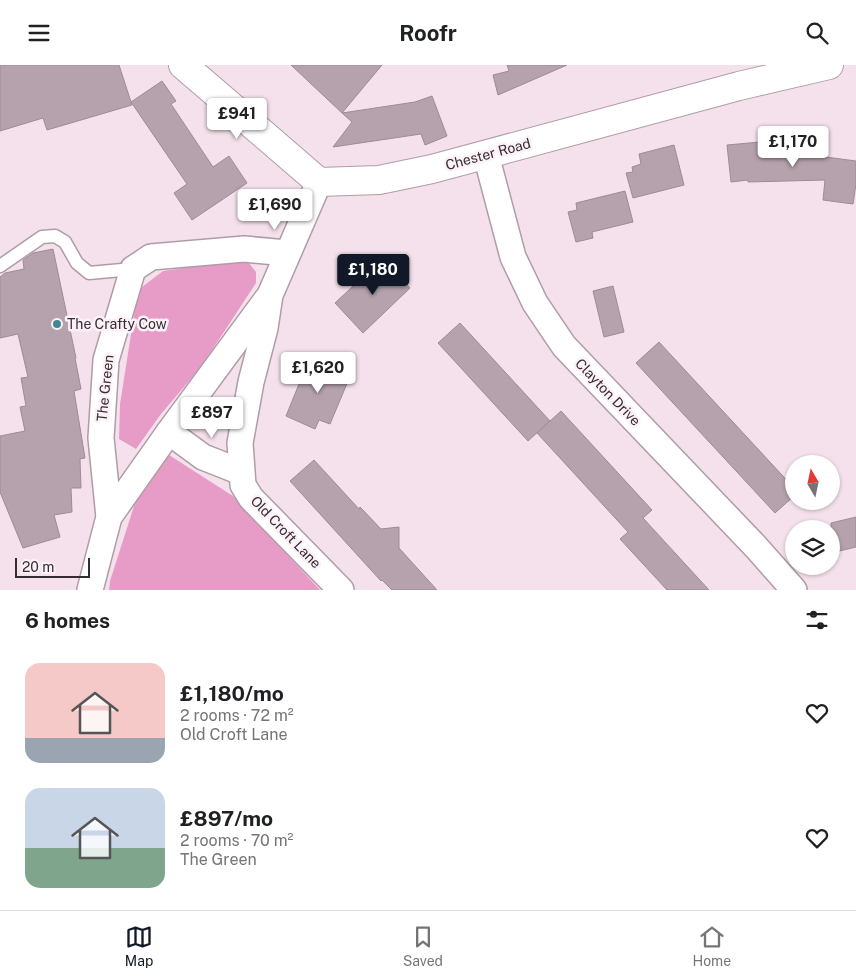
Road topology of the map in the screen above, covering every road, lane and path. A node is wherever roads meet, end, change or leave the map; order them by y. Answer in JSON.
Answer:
{"nodes":[{"id":1,"x":183,"y":65,"type":"edge"},
{"id":2,"x":829,"y":65,"type":"edge"},
{"id":3,"x":486,"y":155,"type":"junction"},
{"id":4,"x":319,"y":182,"type":"junction"},
{"id":5,"x":287,"y":253,"type":"junction"},
{"id":6,"x":0,"y":266,"type":"edge"},
{"id":7,"x":133,"y":269,"type":"junction"},
{"id":8,"x":270,"y":295,"type":"junction"},
{"id":9,"x":169,"y":432,"type":"junction"},
{"id":10,"x":241,"y":472,"type":"junction"},
{"id":11,"x":109,"y":517,"type":"junction"},
{"id":12,"x":90,"y":590,"type":"edge"},
{"id":13,"x":341,"y":590,"type":"edge"},
{"id":14,"x":794,"y":590,"type":"edge"}],
"edges":[{"from":1,"to":4,"type":"main road"},
{"from":2,"to":3,"type":"main road","name":"Chester Road"},
{"from":3,"to":4,"type":"main road","name":"Chester Road"},
{"from":3,"to":14,"type":"street","name":"Clayton Drive"},
{"from":4,"to":5,"type":"street","name":"Old Croft Lane"},
{"from":5,"to":7,"type":"street"},
{"from":5,"to":8,"type":"street","name":"Old Croft Lane"},
{"from":6,"to":7,"type":"lane"},
{"from":7,"to":11,"type":"street","name":"The Green"},
{"from":8,"to":9,"type":"street","name":"The Green"},
{"from":8,"to":10,"type":"street","name":"Old Croft Lane"},
{"from":9,"to":10,"type":"street"},
{"from":9,"to":11,"type":"street","name":"The Green"},
{"from":10,"to":13,"type":"street","name":"Old Croft Lane"},
{"from":11,"to":12,"type":"street","name":"The Green"}]}
